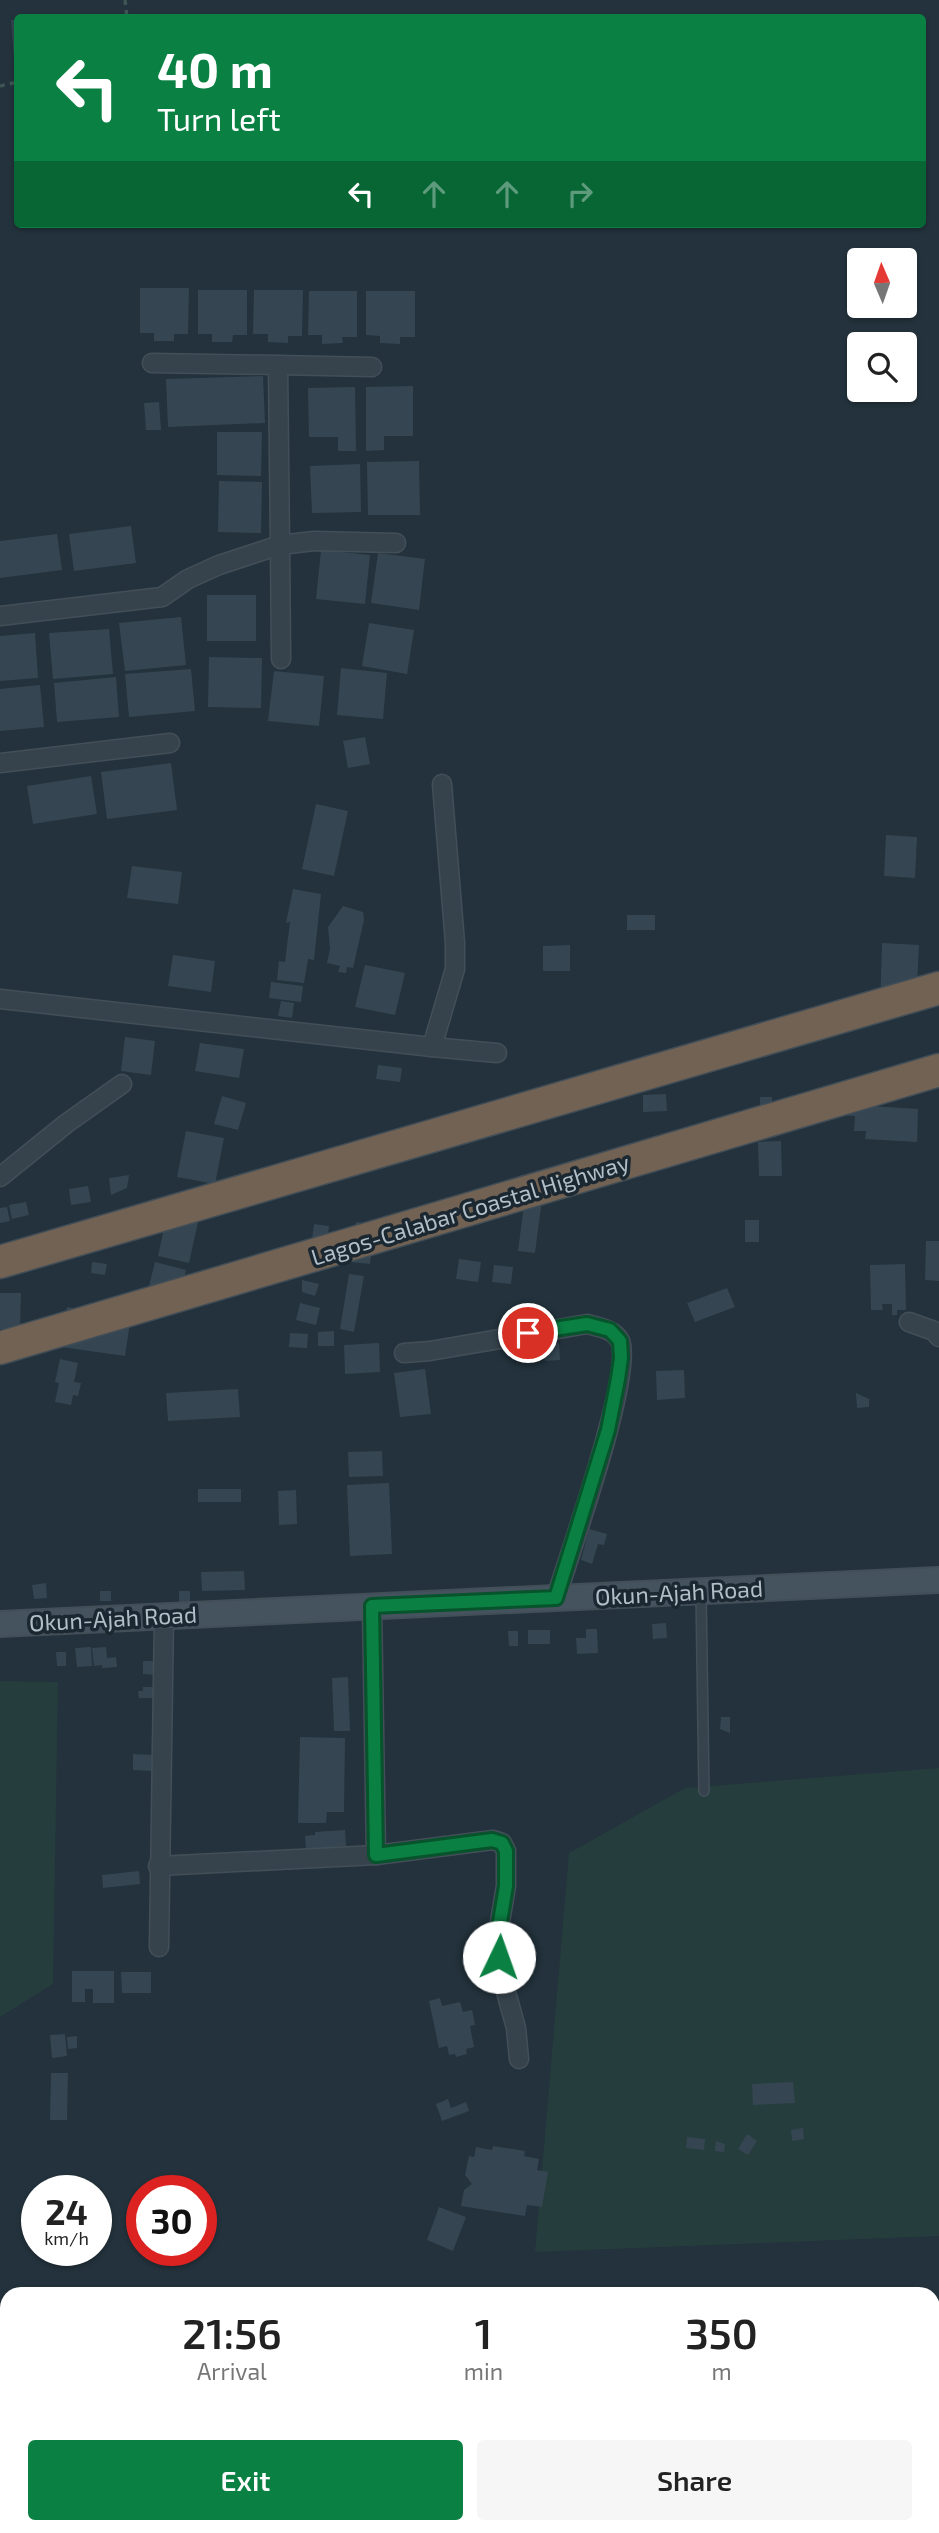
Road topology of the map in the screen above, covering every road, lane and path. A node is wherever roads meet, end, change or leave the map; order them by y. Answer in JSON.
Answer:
{"nodes":[{"id":1,"x":152,"y":363,"type":"dead end"},
{"id":2,"x":278,"y":365,"type":"junction"},
{"id":3,"x":372,"y":367,"type":"dead end"},
{"id":4,"x":396,"y":543,"type":"dead end"},
{"id":5,"x":280,"y":545,"type":"junction"},
{"id":6,"x":0,"y":616,"type":"edge"},
{"id":7,"x":281,"y":659,"type":"dead end"},
{"id":8,"x":170,"y":743,"type":"dead end"},
{"id":9,"x":0,"y":762,"type":"edge"},
{"id":10,"x":442,"y":784,"type":"dead end"},
{"id":11,"x":939,"y":988,"type":"edge"},
{"id":12,"x":0,"y":999,"type":"edge"},
{"id":13,"x":432,"y":1047,"type":"junction"},
{"id":14,"x":497,"y":1053,"type":"dead end"},
{"id":15,"x":939,"y":1070,"type":"edge"},
{"id":16,"x":121,"y":1084,"type":"dead end"},
{"id":17,"x":0,"y":1177,"type":"edge"},
{"id":18,"x":0,"y":1262,"type":"edge"},
{"id":19,"x":909,"y":1322,"type":"dead end"},
{"id":20,"x":939,"y":1337,"type":"edge"},
{"id":21,"x":0,"y":1348,"type":"edge"},
{"id":22,"x":404,"y":1353,"type":"dead end"},
{"id":23,"x":939,"y":1580,"type":"edge"},
{"id":24,"x":701,"y":1591,"type":"junction"},
{"id":25,"x":556,"y":1598,"type":"junction"},
{"id":26,"x":372,"y":1606,"type":"junction"},
{"id":27,"x":163,"y":1616,"type":"junction"},
{"id":28,"x":0,"y":1624,"type":"edge"},
{"id":29,"x":704,"y":1791,"type":"dead end"},
{"id":30,"x":376,"y":1855,"type":"junction"},
{"id":31,"x":158,"y":1866,"type":"junction"},
{"id":32,"x":159,"y":1947,"type":"dead end"},
{"id":33,"x":519,"y":2059,"type":"dead end"}],
"edges":[{"from":1,"to":2,"type":"street"},
{"from":2,"to":3,"type":"street"},
{"from":2,"to":5,"type":"street"},
{"from":4,"to":5,"type":"street"},
{"from":5,"to":6,"type":"street"},
{"from":5,"to":7,"type":"street"},
{"from":8,"to":9,"type":"street"},
{"from":10,"to":13,"type":"street"},
{"from":11,"to":18,"type":"highway"},
{"from":12,"to":13,"type":"street"},
{"from":13,"to":14,"type":"street"},
{"from":15,"to":21,"type":"highway","name":"Lagos-Calabar Coastal Highway"},
{"from":16,"to":17,"type":"street"},
{"from":19,"to":20,"type":"street"},
{"from":22,"to":25,"type":"street"},
{"from":23,"to":24,"type":"street","name":"Okun-Ajah Road"},
{"from":24,"to":25,"type":"street","name":"Okun-Ajah Road"},
{"from":24,"to":29,"type":"lane"},
{"from":25,"to":26,"type":"street","name":"Okun-Ajah Road"},
{"from":26,"to":27,"type":"street","name":"Okun-Ajah Road"},
{"from":26,"to":30,"type":"street"},
{"from":27,"to":28,"type":"street","name":"Okun-Ajah Road"},
{"from":27,"to":31,"type":"street"},
{"from":30,"to":31,"type":"street"},
{"from":30,"to":33,"type":"street"},
{"from":31,"to":32,"type":"street"}]}
